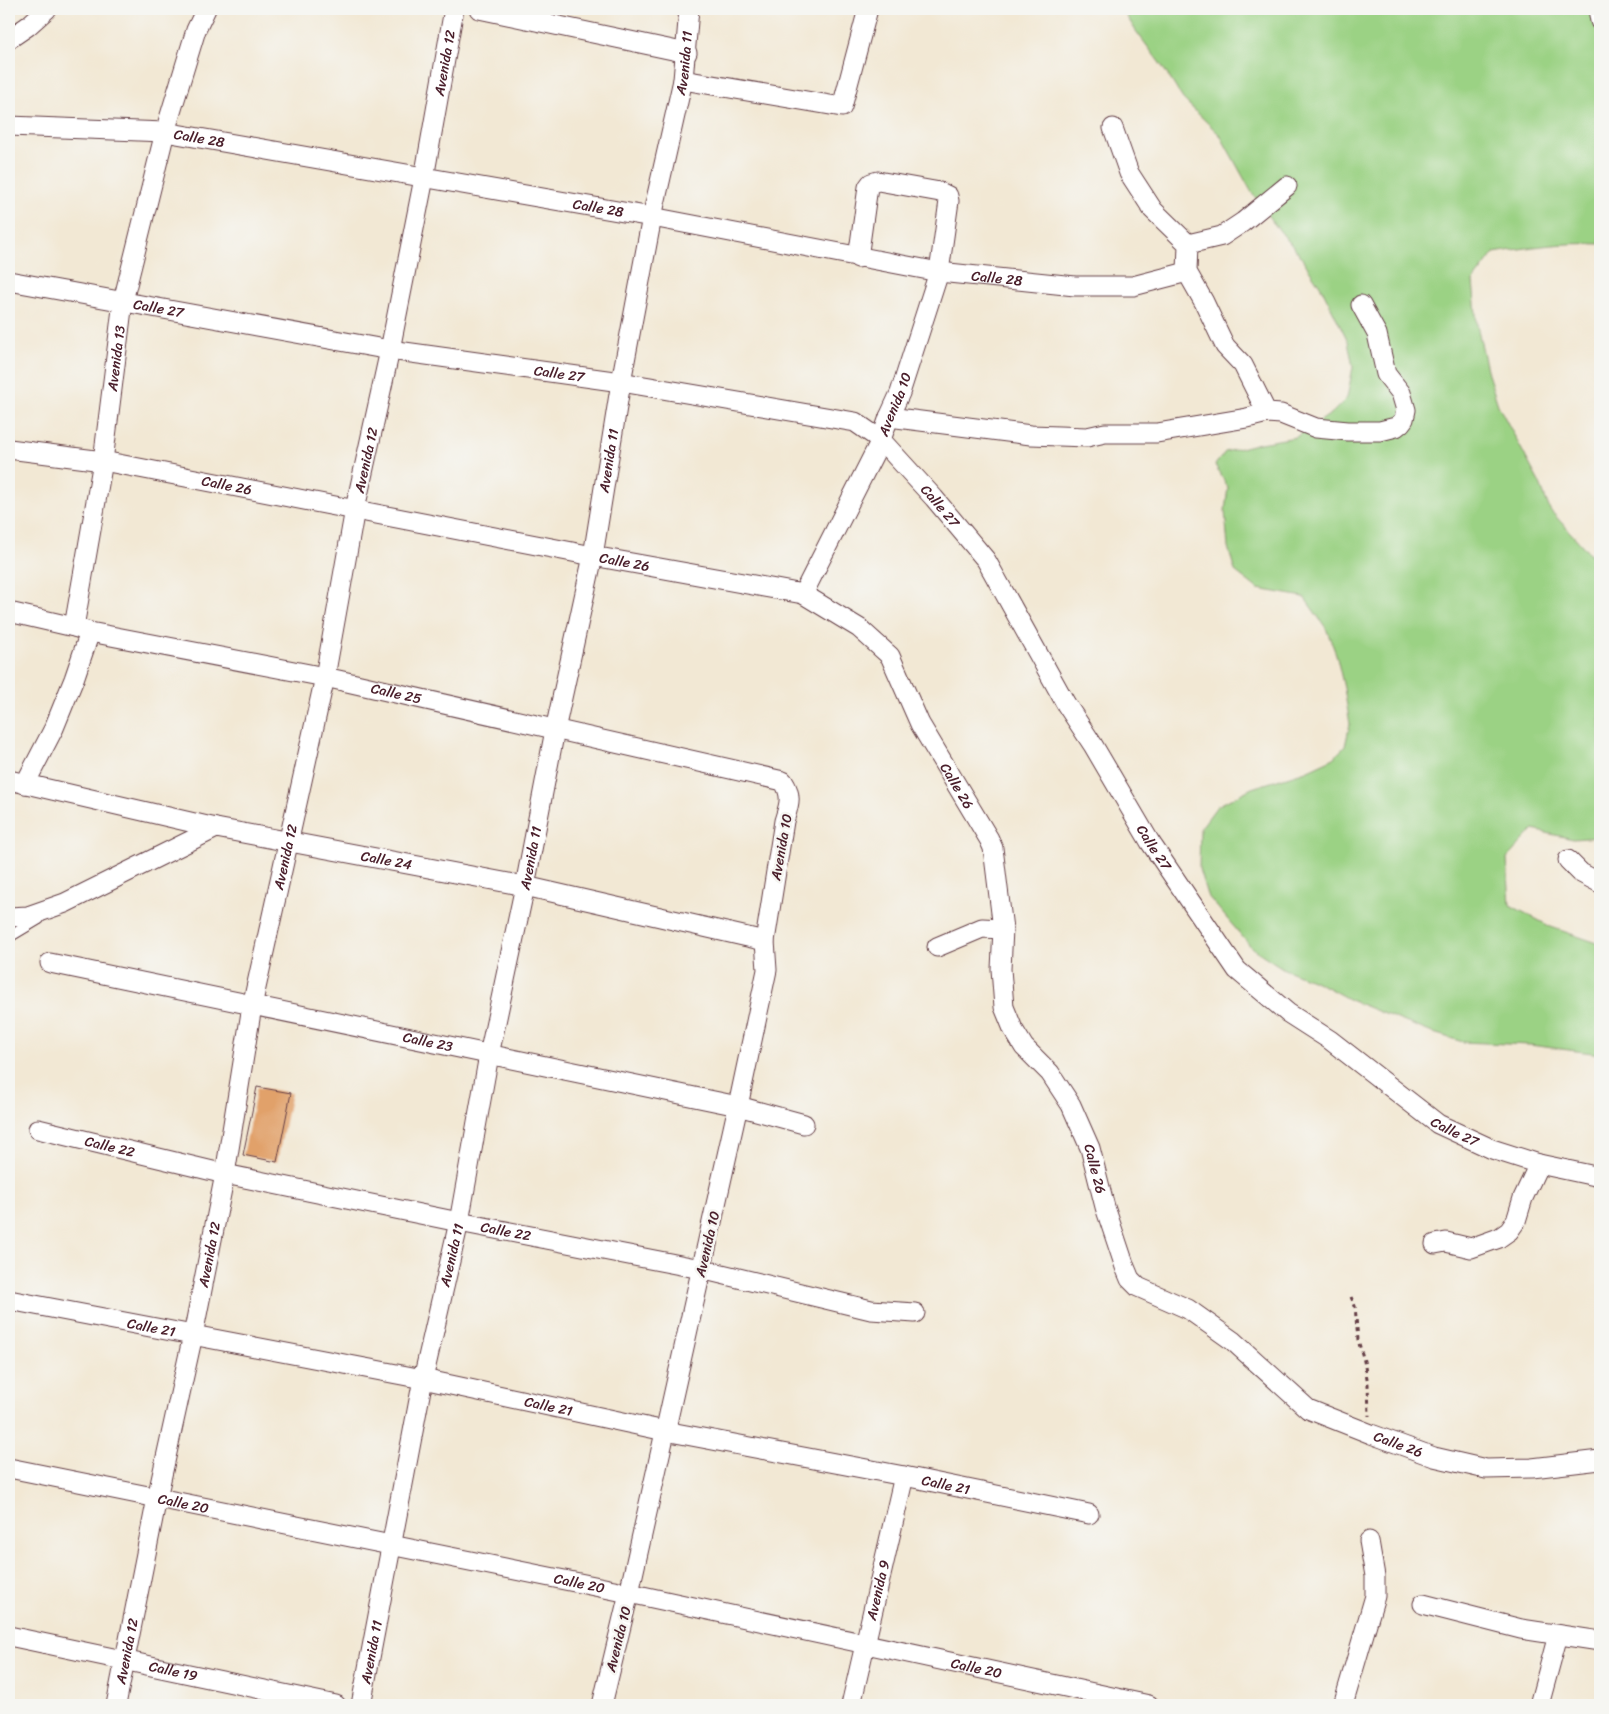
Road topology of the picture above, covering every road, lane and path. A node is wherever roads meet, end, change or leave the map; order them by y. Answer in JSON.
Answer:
{"nodes":[{"id":1,"x":46,"y":9,"type":"edge"},
{"id":2,"x":206,"y":9,"type":"edge"},
{"id":3,"x":454,"y":9,"type":"edge"},
{"id":4,"x":479,"y":9,"type":"edge"},
{"id":5,"x":689,"y":9,"type":"edge"},
{"id":6,"x":868,"y":9,"type":"edge"},
{"id":7,"x":1598,"y":9,"type":"edge"},
{"id":8,"x":1600,"y":21,"type":"edge"},
{"id":9,"x":9,"y":39,"type":"edge"},
{"id":10,"x":687,"y":53,"type":"junction"},
{"id":11,"x":684,"y":80,"type":"junction"},
{"id":12,"x":9,"y":126,"type":"edge"},
{"id":13,"x":1113,"y":128,"type":"dead end"},
{"id":14,"x":165,"y":132,"type":"junction"},
{"id":15,"x":424,"y":178,"type":"junction"},
{"id":16,"x":1287,"y":186,"type":"dead end"},
{"id":17,"x":652,"y":217,"type":"junction"},
{"id":18,"x":1188,"y":244,"type":"junction"},
{"id":19,"x":858,"y":258,"type":"junction"},
{"id":20,"x":939,"y":272,"type":"junction"},
{"id":21,"x":1187,"y":272,"type":"junction"},
{"id":22,"x":9,"y":281,"type":"edge"},
{"id":23,"x":123,"y":301,"type":"junction"},
{"id":24,"x":1361,"y":305,"type":"dead end"},
{"id":25,"x":390,"y":350,"type":"junction"},
{"id":26,"x":621,"y":382,"type":"junction"},
{"id":27,"x":1267,"y":413,"type":"junction"},
{"id":28,"x":889,"y":417,"type":"junction"},
{"id":29,"x":881,"y":440,"type":"junction"},
{"id":30,"x":9,"y":449,"type":"edge"},
{"id":31,"x":103,"y":461,"type":"junction"},
{"id":32,"x":355,"y":508,"type":"junction"},
{"id":33,"x":593,"y":556,"type":"junction"},
{"id":34,"x":803,"y":594,"type":"junction"},
{"id":35,"x":9,"y":612,"type":"edge"},
{"id":36,"x":82,"y":629,"type":"junction"},
{"id":37,"x":325,"y":677,"type":"junction"},
{"id":38,"x":555,"y":730,"type":"junction"},
{"id":39,"x":783,"y":781,"type":"joint"},
{"id":40,"x":17,"y":782,"type":"edge"},
{"id":41,"x":216,"y":828,"type":"junction"},
{"id":42,"x":289,"y":843,"type":"junction"},
{"id":43,"x":1568,"y":860,"type":"dead end"},
{"id":44,"x":1600,"y":882,"type":"edge"},
{"id":45,"x":525,"y":886,"type":"junction"},
{"id":46,"x":65,"y":903,"type":"junction"},
{"id":47,"x":9,"y":917,"type":"edge"},
{"id":48,"x":1003,"y":929,"type":"junction"},
{"id":49,"x":9,"y":937,"type":"edge"},
{"id":50,"x":765,"y":940,"type":"junction"},
{"id":51,"x":937,"y":946,"type":"dead end"},
{"id":52,"x":50,"y":963,"type":"dead end"},
{"id":53,"x":252,"y":1006,"type":"junction"},
{"id":54,"x":489,"y":1054,"type":"junction"},
{"id":55,"x":738,"y":1106,"type":"junction"},
{"id":56,"x":804,"y":1124,"type":"dead end"},
{"id":57,"x":38,"y":1129,"type":"dead end"},
{"id":58,"x":1539,"y":1164,"type":"junction"},
{"id":59,"x":225,"y":1174,"type":"junction"},
{"id":60,"x":1600,"y":1177,"type":"edge"},
{"id":61,"x":459,"y":1222,"type":"junction"},
{"id":62,"x":1435,"y":1244,"type":"dead end"},
{"id":63,"x":701,"y":1269,"type":"junction"},
{"id":64,"x":1351,"y":1297,"type":"dead end"},
{"id":65,"x":9,"y":1300,"type":"edge"},
{"id":66,"x":915,"y":1313,"type":"dead end"},
{"id":67,"x":193,"y":1335,"type":"junction"},
{"id":68,"x":423,"y":1379,"type":"junction"},
{"id":69,"x":665,"y":1431,"type":"junction"},
{"id":70,"x":1371,"y":1434,"type":"junction"},
{"id":71,"x":1598,"y":1459,"type":"edge"},
{"id":72,"x":9,"y":1468,"type":"edge"},
{"id":73,"x":904,"y":1476,"type":"junction"},
{"id":74,"x":157,"y":1498,"type":"junction"},
{"id":75,"x":1089,"y":1514,"type":"dead end"},
{"id":76,"x":1368,"y":1541,"type":"dead end"},
{"id":77,"x":390,"y":1546,"type":"junction"},
{"id":78,"x":629,"y":1593,"type":"junction"},
{"id":79,"x":1423,"y":1604,"type":"dead end"},
{"id":80,"x":1558,"y":1635,"type":"junction"},
{"id":81,"x":9,"y":1636,"type":"edge"},
{"id":82,"x":1600,"y":1641,"type":"edge"},
{"id":83,"x":865,"y":1644,"type":"junction"},
{"id":84,"x":125,"y":1661,"type":"junction"},
{"id":85,"x":1109,"y":1701,"type":"edge"},
{"id":86,"x":116,"y":1705,"type":"edge"},
{"id":87,"x":336,"y":1705,"type":"edge"},
{"id":88,"x":360,"y":1705,"type":"edge"},
{"id":89,"x":602,"y":1705,"type":"edge"},
{"id":90,"x":851,"y":1705,"type":"edge"},
{"id":91,"x":1149,"y":1705,"type":"edge"},
{"id":92,"x":1343,"y":1705,"type":"edge"},
{"id":93,"x":1539,"y":1705,"type":"edge"}],
"edges":[{"from":1,"to":9,"type":"street"},
{"from":2,"to":14,"type":"street","name":"Avenida 13"},
{"from":3,"to":15,"type":"street","name":"Avenida 12"},
{"from":4,"to":10,"type":"street"},
{"from":5,"to":10,"type":"street","name":"Avenida 11"},
{"from":6,"to":11,"type":"street"},
{"from":7,"to":8,"type":"street"},
{"from":10,"to":11,"type":"street","name":"Avenida 11"},
{"from":11,"to":17,"type":"street","name":"Avenida 11"},
{"from":12,"to":14,"type":"street","name":"Calle 28"},
{"from":13,"to":18,"type":"street"},
{"from":14,"to":15,"type":"street","name":"Calle 28"},
{"from":14,"to":23,"type":"street","name":"Avenida 13"},
{"from":15,"to":17,"type":"street","name":"Calle 28"},
{"from":15,"to":25,"type":"street","name":"Avenida 12"},
{"from":16,"to":18,"type":"street"},
{"from":17,"to":19,"type":"street","name":"Calle 28"},
{"from":17,"to":26,"type":"street","name":"Avenida 11"},
{"from":18,"to":21,"type":"street"},
{"from":19,"to":20,"type":"street","name":"Calle 28"},
{"from":19,"to":20,"type":"street","name":"Avenida 10"},
{"from":20,"to":21,"type":"street","name":"Calle 28"},
{"from":20,"to":28,"type":"street","name":"Avenida 10"},
{"from":21,"to":27,"type":"street"},
{"from":22,"to":23,"type":"street","name":"Calle 27"},
{"from":23,"to":25,"type":"street","name":"Calle 27"},
{"from":23,"to":31,"type":"street","name":"Avenida 13"},
{"from":24,"to":27,"type":"street"},
{"from":25,"to":26,"type":"street","name":"Calle 27"},
{"from":25,"to":32,"type":"street","name":"Avenida 12"},
{"from":26,"to":29,"type":"street","name":"Calle 27"},
{"from":26,"to":33,"type":"street","name":"Avenida 11"},
{"from":27,"to":28,"type":"street"},
{"from":28,"to":29,"type":"street","name":"Avenida 10"},
{"from":29,"to":34,"type":"street","name":"Avenida 10"},
{"from":29,"to":58,"type":"street","name":"Calle 27"},
{"from":30,"to":31,"type":"street","name":"Calle 26"},
{"from":31,"to":32,"type":"street","name":"Calle 26"},
{"from":31,"to":36,"type":"street","name":"Avenida 13"},
{"from":32,"to":33,"type":"street","name":"Calle 26"},
{"from":32,"to":37,"type":"street","name":"Avenida 12"},
{"from":33,"to":34,"type":"street","name":"Calle 26"},
{"from":33,"to":38,"type":"street","name":"Avenida 11"},
{"from":34,"to":48,"type":"street","name":"Calle 26"},
{"from":35,"to":36,"type":"street","name":"Calle 25"},
{"from":36,"to":37,"type":"street","name":"Calle 25"},
{"from":36,"to":40,"type":"street","name":"Avenida 13"},
{"from":37,"to":38,"type":"street","name":"Calle 25"},
{"from":37,"to":42,"type":"street","name":"Avenida 12"},
{"from":38,"to":39,"type":"street","name":"Calle 25"},
{"from":38,"to":45,"type":"street","name":"Avenida 11"},
{"from":39,"to":50,"type":"street","name":"Avenida 10"},
{"from":40,"to":41,"type":"street","name":"Calle 24"},
{"from":41,"to":42,"type":"street","name":"Calle 24"},
{"from":41,"to":46,"type":"street"},
{"from":42,"to":45,"type":"street","name":"Calle 24"},
{"from":42,"to":53,"type":"street","name":"Avenida 12"},
{"from":43,"to":44,"type":"street"},
{"from":45,"to":50,"type":"street","name":"Calle 24"},
{"from":45,"to":54,"type":"street","name":"Avenida 11"},
{"from":46,"to":47,"type":"street"},
{"from":46,"to":49,"type":"lane"},
{"from":48,"to":51,"type":"street"},
{"from":48,"to":70,"type":"street","name":"Calle 26"},
{"from":50,"to":55,"type":"street","name":"Avenida 10"},
{"from":52,"to":53,"type":"street","name":"Calle 23"},
{"from":53,"to":54,"type":"street","name":"Calle 23"},
{"from":53,"to":59,"type":"street","name":"Avenida 12"},
{"from":54,"to":55,"type":"street","name":"Calle 23"},
{"from":54,"to":61,"type":"street","name":"Avenida 11"},
{"from":55,"to":56,"type":"street","name":"Calle 23"},
{"from":55,"to":63,"type":"street","name":"Avenida 10"},
{"from":57,"to":59,"type":"street","name":"Calle 22"},
{"from":58,"to":60,"type":"street","name":"Calle 27"},
{"from":58,"to":62,"type":"street"},
{"from":59,"to":61,"type":"street","name":"Calle 22"},
{"from":59,"to":67,"type":"street","name":"Avenida 12"},
{"from":61,"to":63,"type":"street","name":"Calle 22"},
{"from":61,"to":68,"type":"street","name":"Avenida 11"},
{"from":63,"to":66,"type":"street","name":"Calle 22"},
{"from":63,"to":69,"type":"street","name":"Avenida 10"},
{"from":64,"to":70,"type":"path"},
{"from":65,"to":67,"type":"street","name":"Calle 21"},
{"from":67,"to":68,"type":"street","name":"Calle 21"},
{"from":67,"to":74,"type":"street","name":"Avenida 12"},
{"from":68,"to":69,"type":"street","name":"Calle 21"},
{"from":68,"to":77,"type":"street","name":"Avenida 11"},
{"from":69,"to":73,"type":"street","name":"Calle 21"},
{"from":69,"to":78,"type":"street","name":"Avenida 10"},
{"from":70,"to":71,"type":"street","name":"Calle 26"},
{"from":72,"to":74,"type":"street","name":"Calle 20"},
{"from":73,"to":75,"type":"street","name":"Calle 21"},
{"from":73,"to":83,"type":"street","name":"Avenida 9"},
{"from":74,"to":77,"type":"street","name":"Calle 20"},
{"from":74,"to":84,"type":"street","name":"Avenida 12"},
{"from":76,"to":92,"type":"street"},
{"from":77,"to":78,"type":"street","name":"Calle 20"},
{"from":77,"to":88,"type":"street","name":"Avenida 11"},
{"from":78,"to":83,"type":"street","name":"Calle 20"},
{"from":78,"to":89,"type":"street","name":"Avenida 10"},
{"from":79,"to":80,"type":"street"},
{"from":80,"to":82,"type":"street"},
{"from":80,"to":93,"type":"street"},
{"from":81,"to":84,"type":"street","name":"Calle 19"},
{"from":83,"to":85,"type":"street","name":"Calle 20"},
{"from":83,"to":90,"type":"street","name":"Avenida 9"},
{"from":84,"to":86,"type":"street","name":"Avenida 12"},
{"from":84,"to":87,"type":"street","name":"Calle 19"},
{"from":85,"to":91,"type":"street","name":"Calle 20"}]}
